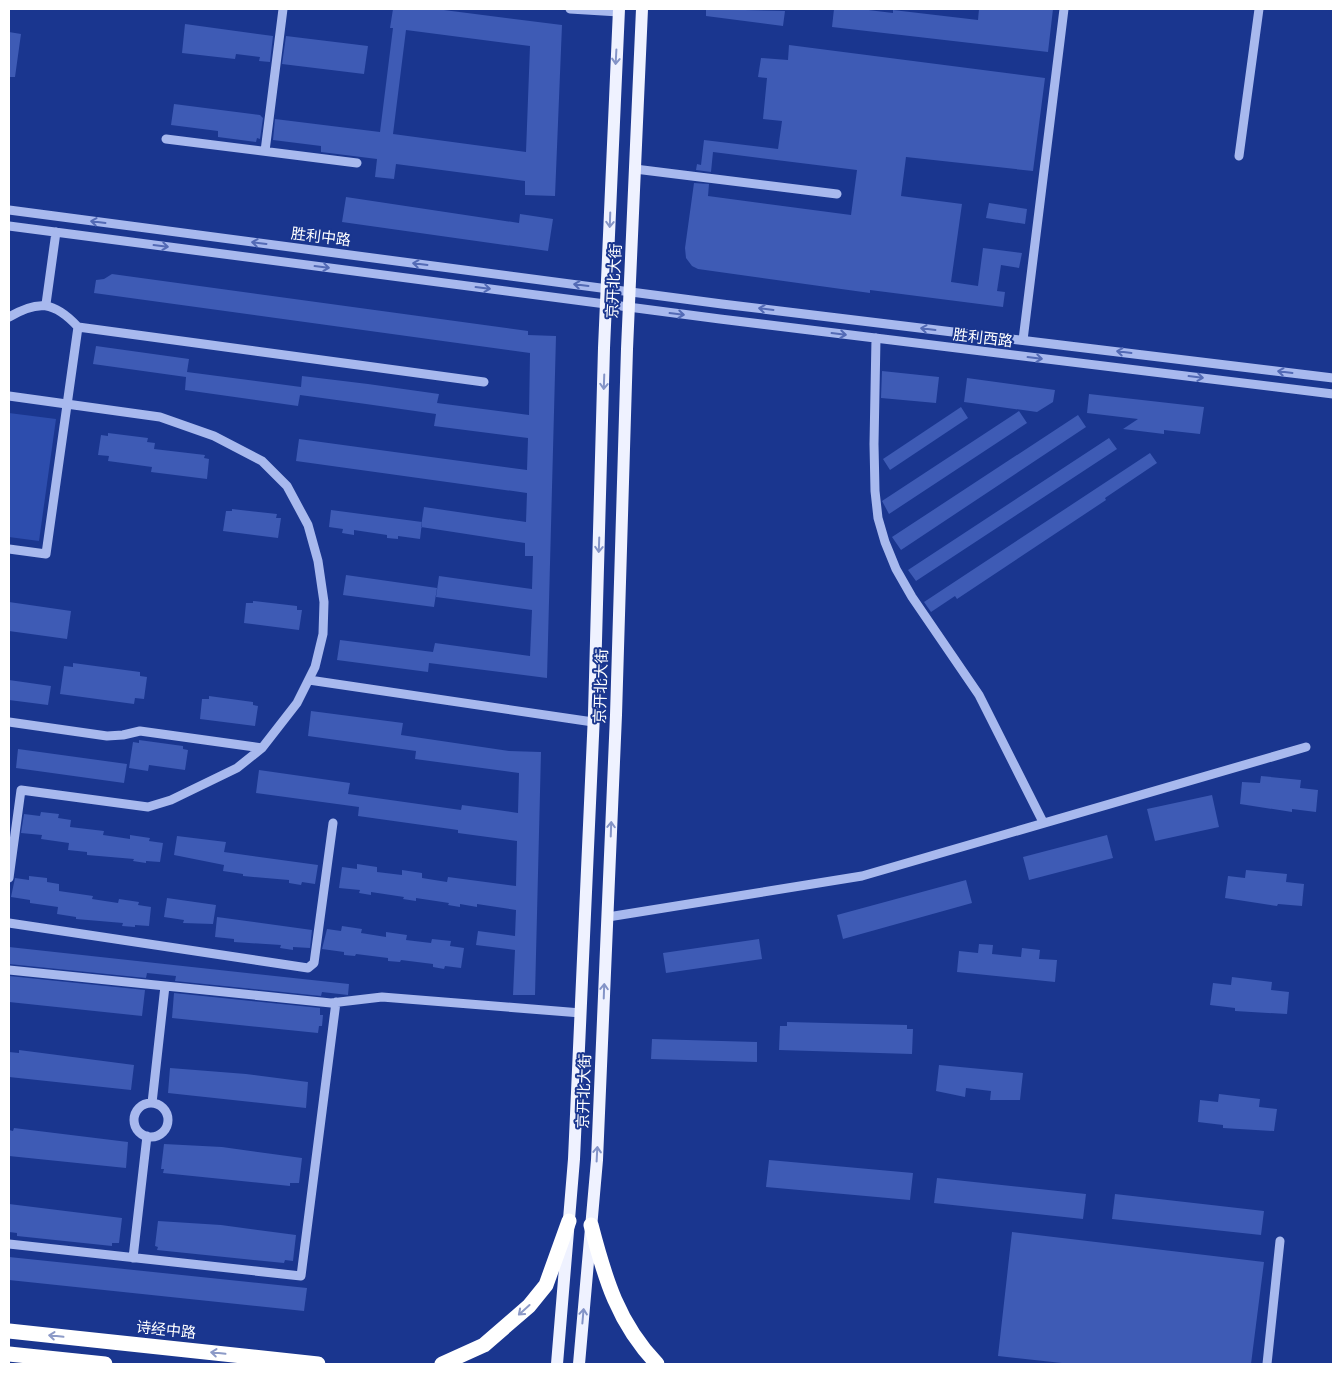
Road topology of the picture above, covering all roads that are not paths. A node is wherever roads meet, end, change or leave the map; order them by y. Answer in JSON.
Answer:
{"nodes":[{"id":1,"x":283,"y":9,"type":"edge"},
{"id":2,"x":570,"y":9,"type":"edge"},
{"id":3,"x":642,"y":9,"type":"edge"},
{"id":4,"x":1064,"y":9,"type":"edge"},
{"id":5,"x":1259,"y":9,"type":"edge"},
{"id":6,"x":619,"y":10,"type":"edge"},
{"id":7,"x":166,"y":139,"type":"dead end"},
{"id":8,"x":264,"y":151,"type":"junction"},
{"id":9,"x":1240,"y":156,"type":"dead end"},
{"id":10,"x":357,"y":163,"type":"dead end"},
{"id":11,"x":635,"y":169,"type":"junction"},
{"id":12,"x":837,"y":194,"type":"dead end"},
{"id":13,"x":9,"y":210,"type":"edge"},
{"id":14,"x":9,"y":226,"type":"edge"},
{"id":15,"x":56,"y":232,"type":"junction"},
{"id":16,"x":607,"y":288,"type":"junction"},
{"id":17,"x":630,"y":292,"type":"junction"},
{"id":18,"x":46,"y":304,"type":"junction"},
{"id":19,"x":606,"y":304,"type":"junction"},
{"id":20,"x":629,"y":308,"type":"junction"},
{"id":21,"x":9,"y":318,"type":"edge"},
{"id":22,"x":78,"y":327,"type":"junction"},
{"id":23,"x":876,"y":338,"type":"junction"},
{"id":24,"x":1023,"y":340,"type":"junction"},
{"id":25,"x":1333,"y":378,"type":"edge"},
{"id":26,"x":484,"y":382,"type":"dead end"},
{"id":27,"x":1333,"y":394,"type":"edge"},
{"id":28,"x":9,"y":396,"type":"edge"},
{"id":29,"x":67,"y":404,"type":"junction"},
{"id":30,"x":9,"y":549,"type":"edge"},
{"id":31,"x":309,"y":680,"type":"junction"},
{"id":32,"x":9,"y":722,"type":"edge"},
{"id":33,"x":593,"y":722,"type":"junction"},
{"id":34,"x":1306,"y":747,"type":"dead end"},
{"id":35,"x":262,"y":748,"type":"junction"},
{"id":36,"x":1043,"y":822,"type":"junction"},
{"id":37,"x":333,"y":823,"type":"dead end"},
{"id":38,"x":9,"y":878,"type":"edge"},
{"id":39,"x":608,"y":917,"type":"junction"},
{"id":40,"x":9,"y":923,"type":"edge"},
{"id":41,"x":9,"y":970,"type":"edge"},
{"id":42,"x":165,"y":986,"type":"junction"},
{"id":43,"x":336,"y":1002,"type":"junction"},
{"id":44,"x":581,"y":1013,"type":"junction"},
{"id":45,"x":152,"y":1103,"type":"junction"},
{"id":46,"x":147,"y":1136,"type":"junction"},
{"id":47,"x":569,"y":1221,"type":"junction"},
{"id":48,"x":591,"y":1225,"type":"junction"},
{"id":49,"x":1280,"y":1241,"type":"dead end"},
{"id":50,"x":9,"y":1244,"type":"edge"},
{"id":51,"x":133,"y":1258,"type":"junction"},
{"id":52,"x":9,"y":1331,"type":"edge"},
{"id":53,"x":9,"y":1354,"type":"edge"},
{"id":54,"x":105,"y":1364,"type":"edge"},
{"id":55,"x":318,"y":1364,"type":"edge"},
{"id":56,"x":442,"y":1364,"type":"edge"},
{"id":57,"x":557,"y":1364,"type":"edge"},
{"id":58,"x":579,"y":1364,"type":"edge"},
{"id":59,"x":657,"y":1364,"type":"edge"},
{"id":60,"x":1267,"y":1364,"type":"edge"}],
"edges":[{"from":1,"to":8,"type":"street"},
{"from":2,"to":6,"type":"street"},
{"from":3,"to":11,"type":"main road","name":"京开北大街"},
{"from":4,"to":24,"type":"street"},
{"from":5,"to":9,"type":"street"},
{"from":6,"to":16,"type":"main road","name":"京开北大街","one_way":true},
{"from":7,"to":8,"type":"street"},
{"from":8,"to":10,"type":"street"},
{"from":11,"to":12,"type":"street"},
{"from":11,"to":17,"type":"main road","name":"京开北大街"},
{"from":16,"to":13,"type":"street","name":"胜利中路","one_way":true},
{"from":14,"to":15,"type":"street","name":"胜利中路"},
{"from":15,"to":18,"type":"street"},
{"from":15,"to":19,"type":"street","name":"胜利中路","one_way":true},
{"from":16,"to":17,"type":"street","name":"胜利中路"},
{"from":16,"to":19,"type":"main road","name":"京开北大街"},
{"from":17,"to":20,"type":"main road","name":"京开北大街"},
{"from":24,"to":17,"type":"street","name":"胜利西路","one_way":true},
{"from":18,"to":21,"type":"street"},
{"from":18,"to":22,"type":"street"},
{"from":19,"to":20,"type":"street","name":"胜利中路"},
{"from":19,"to":33,"type":"main road","name":"京开北大街","one_way":true},
{"from":20,"to":23,"type":"street","name":"胜利西路","one_way":true},
{"from":39,"to":20,"type":"main road","name":"京开北大街","one_way":true},
{"from":22,"to":26,"type":"street"},
{"from":22,"to":29,"type":"street"},
{"from":23,"to":27,"type":"street","name":"胜利西路","one_way":true},
{"from":23,"to":36,"type":"street"},
{"from":25,"to":24,"type":"street","name":"胜利西路","one_way":true},
{"from":28,"to":29,"type":"street"},
{"from":29,"to":30,"type":"street"},
{"from":29,"to":31,"type":"street"},
{"from":31,"to":33,"type":"street"},
{"from":31,"to":35,"type":"street"},
{"from":32,"to":35,"type":"street"},
{"from":33,"to":44,"type":"main road","name":"京开北大街"},
{"from":34,"to":36,"type":"street"},
{"from":35,"to":38,"type":"street"},
{"from":36,"to":39,"type":"street"},
{"from":37,"to":40,"type":"street"},
{"from":48,"to":39,"type":"main road","name":"京开北大街","one_way":true},
{"from":41,"to":42,"type":"street"},
{"from":42,"to":43,"type":"street"},
{"from":42,"to":45,"type":"street"},
{"from":43,"to":44,"type":"street"},
{"from":43,"to":51,"type":"street"},
{"from":44,"to":47,"type":"main road","name":"京开北大街"},
{"from":45,"to":46,"type":"street"},
{"from":45,"to":46,"type":"street"},
{"from":46,"to":51,"type":"street"},
{"from":47,"to":56,"type":"highway","one_way":true},
{"from":47,"to":57,"type":"main road","name":"京开北大街"},
{"from":58,"to":48,"type":"main road","name":"京开北大街","one_way":true},
{"from":48,"to":59,"type":"highway"},
{"from":49,"to":60,"type":"street"},
{"from":50,"to":51,"type":"street"},
{"from":55,"to":52,"type":"highway","name":"诗经中路","one_way":true},
{"from":53,"to":54,"type":"highway"}]}
